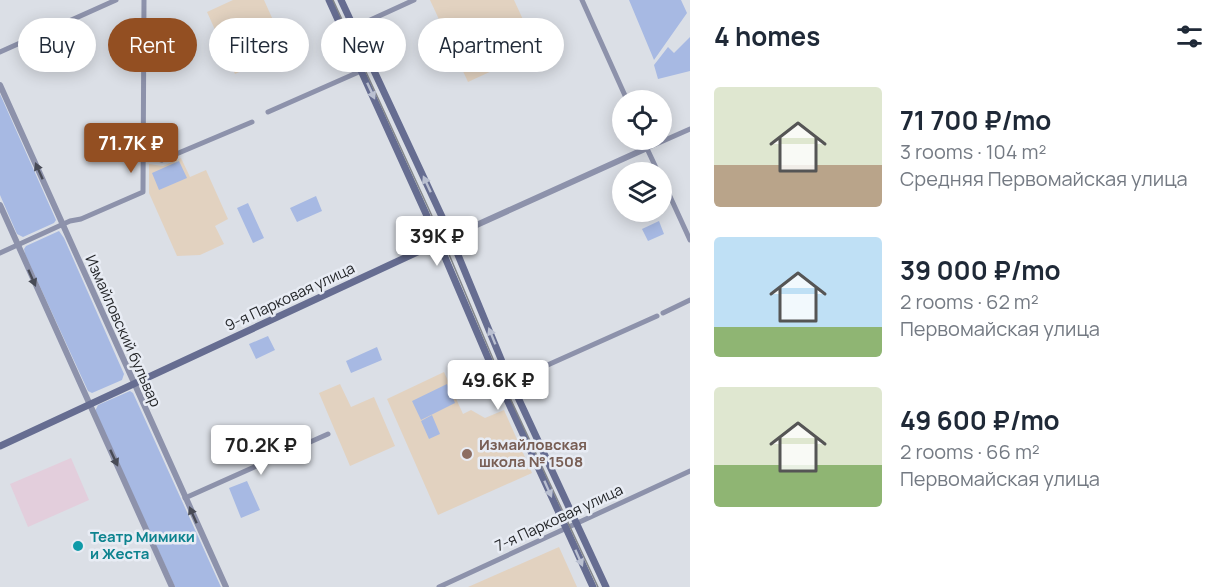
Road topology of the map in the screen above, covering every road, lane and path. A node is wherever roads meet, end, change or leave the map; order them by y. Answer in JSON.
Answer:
{"nodes":[{"id":1,"x":116,"y":0,"type":"edge"},
{"id":2,"x":144,"y":0,"type":"edge"},
{"id":3,"x":329,"y":0,"type":"edge"},
{"id":4,"x":341,"y":0,"type":"edge"},
{"id":5,"x":414,"y":0,"type":"edge"},
{"id":6,"x":582,"y":0,"type":"edge"},
{"id":7,"x":337,"y":18,"type":"edge"},
{"id":8,"x":350,"y":18,"type":"edge"},
{"id":9,"x":374,"y":18,"type":"edge"},
{"id":10,"x":0,"y":52,"type":"edge"},
{"id":11,"x":360,"y":72,"type":"edge"},
{"id":12,"x":362,"y":72,"type":"edge"},
{"id":13,"x":375,"y":72,"type":"edge"},
{"id":14,"x":0,"y":85,"type":"edge"},
{"id":15,"x":622,"y":90,"type":"edge"},
{"id":16,"x":268,"y":112,"type":"dead end"},
{"id":17,"x":252,"y":122,"type":"dead end"},
{"id":18,"x":690,"y":129,"type":"edge"},
{"id":19,"x":672,"y":137,"type":"edge"},
{"id":20,"x":643,"y":150,"type":"edge"},
{"id":21,"x":143,"y":156,"type":"junction"},
{"id":22,"x":672,"y":201,"type":"edge"},
{"id":23,"x":0,"y":205,"type":"edge"},
{"id":24,"x":63,"y":225,"type":"junction"},
{"id":25,"x":451,"y":237,"type":"junction"},
{"id":26,"x":690,"y":240,"type":"edge"},
{"id":27,"x":439,"y":242,"type":"junction"},
{"id":28,"x":18,"y":245,"type":"junction"},
{"id":29,"x":0,"y":253,"type":"edge"},
{"id":30,"x":690,"y":300,"type":"edge"},
{"id":31,"x":511,"y":381,"type":"junction"},
{"id":32,"x":134,"y":384,"type":"junction"},
{"id":33,"x":501,"y":386,"type":"junction"},
{"id":34,"x":89,"y":405,"type":"junction"},
{"id":35,"x":328,"y":434,"type":"dead end"},
{"id":36,"x":0,"y":446,"type":"edge"},
{"id":37,"x":690,"y":471,"type":"edge"},
{"id":38,"x":185,"y":498,"type":"junction"},
{"id":39,"x":577,"y":523,"type":"junction"},
{"id":40,"x":566,"y":528,"type":"junction"},
{"id":41,"x":172,"y":587,"type":"edge"},
{"id":42,"x":226,"y":587,"type":"edge"},
{"id":43,"x":439,"y":587,"type":"edge"},
{"id":44,"x":593,"y":587,"type":"edge"},
{"id":45,"x":606,"y":587,"type":"edge"}],
"edges":[{"from":1,"to":10,"type":"street"},
{"from":2,"to":21,"type":"street"},
{"from":3,"to":7,"type":"main road"},
{"from":4,"to":8,"type":"main road"},
{"from":5,"to":9,"type":"street"},
{"from":6,"to":15,"type":"street"},
{"from":11,"to":16,"type":"street"},
{"from":12,"to":27,"type":"main road","one_way":true},
{"from":25,"to":13,"type":"main road","one_way":true},
{"from":24,"to":14,"type":"street","name":"Измайловский бульвар","one_way":true},
{"from":17,"to":21,"type":"street"},
{"from":18,"to":19,"type":"street","name":"9-я Парковая улица"},
{"from":20,"to":25,"type":"street","name":"9-я Парковая улица"},
{"from":21,"to":24,"type":"street"},
{"from":22,"to":26,"type":"street"},
{"from":23,"to":28,"type":"street"},
{"from":24,"to":28,"type":"street"},
{"from":24,"to":32,"type":"street","name":"Измайловский бульвар"},
{"from":25,"to":27,"type":"street","name":"9-я Парковая улица"},
{"from":31,"to":25,"type":"main road","one_way":true},
{"from":27,"to":32,"type":"main road","name":"9-я Парковая улица"},
{"from":27,"to":33,"type":"main road"},
{"from":28,"to":29,"type":"street"},
{"from":28,"to":34,"type":"street","one_way":true},
{"from":30,"to":31,"type":"street"},
{"from":31,"to":33,"type":"street"},
{"from":31,"to":39,"type":"main road"},
{"from":32,"to":34,"type":"main road","name":"9-я Парковая улица"},
{"from":32,"to":38,"type":"street","name":"Измайловский бульвар"},
{"from":33,"to":40,"type":"main road","one_way":true},
{"from":34,"to":36,"type":"main road","name":"9-я Парковая улица"},
{"from":34,"to":41,"type":"street","one_way":true},
{"from":35,"to":38,"type":"street"},
{"from":37,"to":39,"type":"street","name":"7-я Парковая улица"},
{"from":42,"to":38,"type":"street","name":"Измайловский бульвар","one_way":true},
{"from":39,"to":40,"type":"street","name":"7-я Парковая улица"},
{"from":39,"to":45,"type":"main road"},
{"from":40,"to":43,"type":"street","name":"7-я Парковая улица"},
{"from":40,"to":44,"type":"main road","one_way":true}]}
